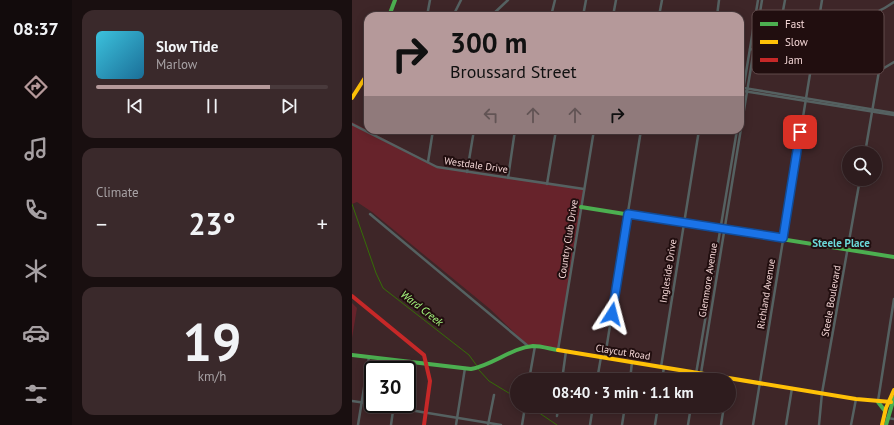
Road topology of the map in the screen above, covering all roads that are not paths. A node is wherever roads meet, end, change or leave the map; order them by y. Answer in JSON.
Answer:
{"nodes":[{"id":1,"x":394,"y":0,"type":"edge"},
{"id":2,"x":430,"y":0,"type":"edge"},
{"id":3,"x":461,"y":0,"type":"edge"},
{"id":4,"x":508,"y":0,"type":"edge"},
{"id":5,"x":555,"y":0,"type":"edge"},
{"id":6,"x":586,"y":0,"type":"edge"},
{"id":7,"x":616,"y":0,"type":"edge"},
{"id":8,"x":662,"y":0,"type":"edge"},
{"id":9,"x":719,"y":0,"type":"edge"},
{"id":10,"x":758,"y":0,"type":"edge"},
{"id":11,"x":762,"y":0,"type":"edge"},
{"id":12,"x":785,"y":0,"type":"edge"},
{"id":13,"x":822,"y":0,"type":"edge"},
{"id":14,"x":894,"y":2,"type":"edge"},
{"id":15,"x":756,"y":10,"type":"edge"},
{"id":16,"x":760,"y":10,"type":"edge"},
{"id":17,"x":783,"y":10,"type":"edge"},
{"id":18,"x":820,"y":10,"type":"edge"},
{"id":19,"x":883,"y":10,"type":"edge"},
{"id":20,"x":390,"y":12,"type":"edge"},
{"id":21,"x":428,"y":12,"type":"edge"},
{"id":22,"x":455,"y":12,"type":"edge"},
{"id":23,"x":497,"y":12,"type":"edge"},
{"id":24,"x":552,"y":12,"type":"edge"},
{"id":25,"x":584,"y":12,"type":"edge"},
{"id":26,"x":614,"y":12,"type":"edge"},
{"id":27,"x":660,"y":12,"type":"edge"},
{"id":28,"x":718,"y":12,"type":"edge"},
{"id":29,"x":752,"y":37,"type":"edge"},
{"id":30,"x":750,"y":49,"type":"joint"},
{"id":31,"x":894,"y":62,"type":"edge"},
{"id":32,"x":752,"y":63,"type":"edge"},
{"id":33,"x":884,"y":68,"type":"edge"},
{"id":34,"x":810,"y":74,"type":"edge"},
{"id":35,"x":878,"y":74,"type":"edge"},
{"id":36,"x":364,"y":79,"type":"edge"},
{"id":37,"x":744,"y":83,"type":"edge"},
{"id":38,"x":744,"y":89,"type":"edge"},
{"id":39,"x":748,"y":90,"type":"junction"},
{"id":40,"x":352,"y":98,"type":"edge"},
{"id":41,"x":805,"y":100,"type":"junction"},
{"id":42,"x":872,"y":111,"type":"junction"},
{"id":43,"x":744,"y":112,"type":"edge"},
{"id":44,"x":894,"y":114,"type":"edge"},
{"id":45,"x":352,"y":124,"type":"edge"},
{"id":46,"x":364,"y":130,"type":"edge"},
{"id":47,"x":432,"y":134,"type":"edge"},
{"id":48,"x":473,"y":134,"type":"edge"},
{"id":49,"x":514,"y":134,"type":"edge"},
{"id":50,"x":555,"y":134,"type":"edge"},
{"id":51,"x":593,"y":134,"type":"edge"},
{"id":52,"x":640,"y":134,"type":"edge"},
{"id":53,"x":698,"y":134,"type":"edge"},
{"id":54,"x":736,"y":134,"type":"edge"},
{"id":55,"x":740,"y":134,"type":"edge"},
{"id":56,"x":375,"y":135,"type":"edge"},
{"id":57,"x":866,"y":146,"type":"edge"},
{"id":58,"x":428,"y":162,"type":"junction"},
{"id":59,"x":467,"y":172,"type":"junction"},
{"id":60,"x":508,"y":178,"type":"junction"},
{"id":61,"x":547,"y":184,"type":"junction"},
{"id":62,"x":859,"y":186,"type":"edge"},
{"id":63,"x":584,"y":189,"type":"junction"},
{"id":64,"x":581,"y":207,"type":"junction"},
{"id":65,"x":370,"y":214,"type":"dead end"},
{"id":66,"x":628,"y":214,"type":"junction"},
{"id":67,"x":684,"y":223,"type":"junction"},
{"id":68,"x":723,"y":229,"type":"junction"},
{"id":69,"x":783,"y":238,"type":"junction"},
{"id":70,"x":849,"y":250,"type":"junction"},
{"id":71,"x":894,"y":257,"type":"edge"},
{"id":72,"x":352,"y":296,"type":"edge"},
{"id":73,"x":894,"y":299,"type":"edge"},
{"id":74,"x":528,"y":346,"type":"junction"},
{"id":75,"x":535,"y":346,"type":"junction"},
{"id":76,"x":558,"y":350,"type":"junction"},
{"id":77,"x":566,"y":351,"type":"junction"},
{"id":78,"x":352,"y":355,"type":"edge"},
{"id":79,"x":369,"y":357,"type":"junction"},
{"id":80,"x":603,"y":357,"type":"junction"},
{"id":81,"x":401,"y":361,"type":"edge"},
{"id":82,"x":632,"y":362,"type":"junction"},
{"id":83,"x":416,"y":363,"type":"edge"},
{"id":84,"x":428,"y":364,"type":"junction"},
{"id":85,"x":663,"y":367,"type":"junction"},
{"id":86,"x":465,"y":368,"type":"junction"},
{"id":87,"x":530,"y":373,"type":"edge"},
{"id":88,"x":563,"y":373,"type":"edge"},
{"id":89,"x":599,"y":373,"type":"edge"},
{"id":90,"x":631,"y":373,"type":"edge"},
{"id":91,"x":663,"y":373,"type":"edge"},
{"id":92,"x":699,"y":373,"type":"joint"},
{"id":93,"x":736,"y":380,"type":"edge"},
{"id":94,"x":760,"y":383,"type":"junction"},
{"id":95,"x":792,"y":388,"type":"junction"},
{"id":96,"x":894,"y":390,"type":"edge"},
{"id":97,"x":822,"y":393,"type":"junction"},
{"id":98,"x":494,"y":395,"type":"dead end"},
{"id":99,"x":856,"y":399,"type":"junction"},
{"id":100,"x":352,"y":401,"type":"edge"},
{"id":101,"x":892,"y":401,"type":"edge"},
{"id":102,"x":362,"y":402,"type":"junction"},
{"id":103,"x":878,"y":402,"type":"junction"},
{"id":104,"x":416,"y":411,"type":"edge"},
{"id":105,"x":885,"y":411,"type":"junction"},
{"id":106,"x":393,"y":413,"type":"edge"},
{"id":107,"x":426,"y":413,"type":"junction"},
{"id":108,"x":524,"y":413,"type":"edge"},
{"id":109,"x":557,"y":413,"type":"edge"},
{"id":110,"x":592,"y":413,"type":"edge"},
{"id":111,"x":624,"y":413,"type":"edge"},
{"id":112,"x":657,"y":413,"type":"edge"},
{"id":113,"x":690,"y":413,"type":"edge"},
{"id":114,"x":723,"y":413,"type":"edge"},
{"id":115,"x":557,"y":416,"type":"dead end"},
{"id":116,"x":457,"y":418,"type":"junction"},
{"id":117,"x":887,"y":418,"type":"junction"},
{"id":118,"x":894,"y":419,"type":"edge"},
{"id":119,"x":489,"y":424,"type":"edge"},
{"id":120,"x":358,"y":425,"type":"edge"},
{"id":121,"x":391,"y":425,"type":"edge"},
{"id":122,"x":424,"y":425,"type":"edge"},
{"id":123,"x":456,"y":425,"type":"edge"},
{"id":124,"x":501,"y":425,"type":"edge"},
{"id":125,"x":522,"y":425,"type":"edge"},
{"id":126,"x":590,"y":425,"type":"edge"},
{"id":127,"x":622,"y":425,"type":"edge"},
{"id":128,"x":655,"y":425,"type":"edge"},
{"id":129,"x":688,"y":425,"type":"edge"},
{"id":130,"x":720,"y":425,"type":"edge"},
{"id":131,"x":753,"y":425,"type":"edge"},
{"id":132,"x":786,"y":425,"type":"edge"},
{"id":133,"x":818,"y":425,"type":"edge"},
{"id":134,"x":852,"y":425,"type":"edge"},
{"id":135,"x":882,"y":425,"type":"edge"},
{"id":136,"x":886,"y":425,"type":"edge"}],
"edges":[{"from":1,"to":20,"type":"street"},
{"from":2,"to":21,"type":"street"},
{"from":3,"to":22,"type":"street"},
{"from":4,"to":23,"type":"street"},
{"from":5,"to":24,"type":"street"},
{"from":6,"to":25,"type":"street"},
{"from":7,"to":26,"type":"street"},
{"from":8,"to":27,"type":"street"},
{"from":9,"to":28,"type":"street"},
{"from":10,"to":15,"type":"street"},
{"from":11,"to":16,"type":"street","name":"Glenmore Avenue"},
{"from":12,"to":17,"type":"street"},
{"from":13,"to":18,"type":"street","name":"Richland Avenue"},
{"from":14,"to":19,"type":"street"},
{"from":29,"to":30,"type":"street"},
{"from":30,"to":37,"type":"street"},
{"from":31,"to":33,"type":"street"},
{"from":32,"to":39,"type":"street","name":"Glenmore Avenue"},
{"from":34,"to":41,"type":"street","name":"Richland Avenue"},
{"from":35,"to":42,"type":"street"},
{"from":36,"to":40,"type":"street"},
{"from":38,"to":39,"type":"street"},
{"from":39,"to":41,"type":"street"},
{"from":39,"to":43,"type":"street","name":"Glenmore Avenue"},
{"from":41,"to":42,"type":"street"},
{"from":41,"to":69,"type":"street","name":"Richland Avenue"},
{"from":42,"to":44,"type":"street"},
{"from":42,"to":57,"type":"street"},
{"from":45,"to":46,"type":"street","name":"Westdale Drive"},
{"from":47,"to":58,"type":"street"},
{"from":48,"to":59,"type":"street"},
{"from":49,"to":60,"type":"street"},
{"from":50,"to":61,"type":"street"},
{"from":51,"to":63,"type":"street","name":"Country Club Drive"},
{"from":52,"to":66,"type":"street"},
{"from":53,"to":67,"type":"street","name":"Ingleside Drive"},
{"from":54,"to":68,"type":"street","name":"Glenmore Avenue"},
{"from":55,"to":68,"type":"street","name":"Glenmore Avenue"},
{"from":56,"to":58,"type":"street","name":"Westdale Drive"},
{"from":58,"to":59,"type":"street","name":"Westdale Drive"},
{"from":59,"to":60,"type":"street","name":"Westdale Drive"},
{"from":60,"to":61,"type":"street","name":"Westdale Drive"},
{"from":61,"to":63,"type":"street","name":"Westdale Drive"},
{"from":62,"to":70,"type":"street","name":"Steele Boulevard"},
{"from":63,"to":64,"type":"street","name":"Country Club Drive"},
{"from":64,"to":66,"type":"street"},
{"from":64,"to":76,"type":"street","name":"Country Club Drive"},
{"from":65,"to":74,"type":"street"},
{"from":66,"to":67,"type":"street"},
{"from":66,"to":80,"type":"street"},
{"from":67,"to":68,"type":"street"},
{"from":67,"to":85,"type":"street","name":"Ingleside Drive"},
{"from":68,"to":69,"type":"street"},
{"from":68,"to":92,"type":"street","name":"Glenmore Avenue"},
{"from":69,"to":70,"type":"street"},
{"from":69,"to":94,"type":"street","name":"Richland Avenue"},
{"from":70,"to":71,"type":"street"},
{"from":70,"to":97,"type":"street","name":"Steele Boulevard"},
{"from":72,"to":84,"type":"street"},
{"from":73,"to":103,"type":"street"},
{"from":74,"to":75,"type":"street","name":"Claycut Road"},
{"from":74,"to":86,"type":"street","name":"Claycut Road"},
{"from":75,"to":76,"type":"street","name":"Claycut Road"},
{"from":75,"to":87,"type":"street"},
{"from":76,"to":77,"type":"street","name":"Claycut Road"},
{"from":77,"to":80,"type":"street","name":"Claycut Road"},
{"from":77,"to":88,"type":"street"},
{"from":78,"to":79,"type":"street","name":"Claycut Road"},
{"from":79,"to":81,"type":"street","name":"Claycut Road"},
{"from":79,"to":102,"type":"street"},
{"from":80,"to":82,"type":"street","name":"Claycut Road"},
{"from":80,"to":89,"type":"street"},
{"from":82,"to":85,"type":"street","name":"Claycut Road"},
{"from":82,"to":90,"type":"street"},
{"from":83,"to":84,"type":"street","name":"Claycut Road"},
{"from":84,"to":86,"type":"street","name":"Claycut Road"},
{"from":84,"to":107,"type":"street"},
{"from":85,"to":91,"type":"street","name":"Ingleside Drive"},
{"from":85,"to":92,"type":"street","name":"Claycut Road"},
{"from":86,"to":116,"type":"street"},
{"from":93,"to":94,"type":"street","name":"Claycut Road"},
{"from":94,"to":95,"type":"street","name":"Claycut Road"},
{"from":94,"to":131,"type":"street","name":"Richland Avenue"},
{"from":95,"to":97,"type":"street","name":"Claycut Road"},
{"from":95,"to":132,"type":"street"},
{"from":96,"to":101,"type":"street"},
{"from":97,"to":99,"type":"street","name":"Claycut Road"},
{"from":97,"to":133,"type":"street","name":"Steele Boulevard"},
{"from":98,"to":119,"type":"street"},
{"from":99,"to":103,"type":"street","name":"Claycut Road"},
{"from":99,"to":134,"type":"street"},
{"from":100,"to":102,"type":"street"},
{"from":101,"to":103,"type":"street","name":"Claycut Road"},
{"from":101,"to":105,"type":"street"},
{"from":101,"to":117,"type":"street"},
{"from":102,"to":120,"type":"street"},
{"from":103,"to":105,"type":"street"},
{"from":104,"to":107,"type":"street"},
{"from":105,"to":135,"type":"street"},
{"from":106,"to":121,"type":"street"},
{"from":107,"to":116,"type":"street"},
{"from":107,"to":122,"type":"street"},
{"from":108,"to":125,"type":"street"},
{"from":109,"to":115,"type":"street"},
{"from":110,"to":126,"type":"street"},
{"from":111,"to":127,"type":"street"},
{"from":112,"to":128,"type":"street"},
{"from":113,"to":129,"type":"street"},
{"from":114,"to":130,"type":"street"},
{"from":116,"to":119,"type":"street"},
{"from":116,"to":123,"type":"street"},
{"from":117,"to":118,"type":"street"},
{"from":117,"to":136,"type":"street"},
{"from":119,"to":124,"type":"street"}]}
